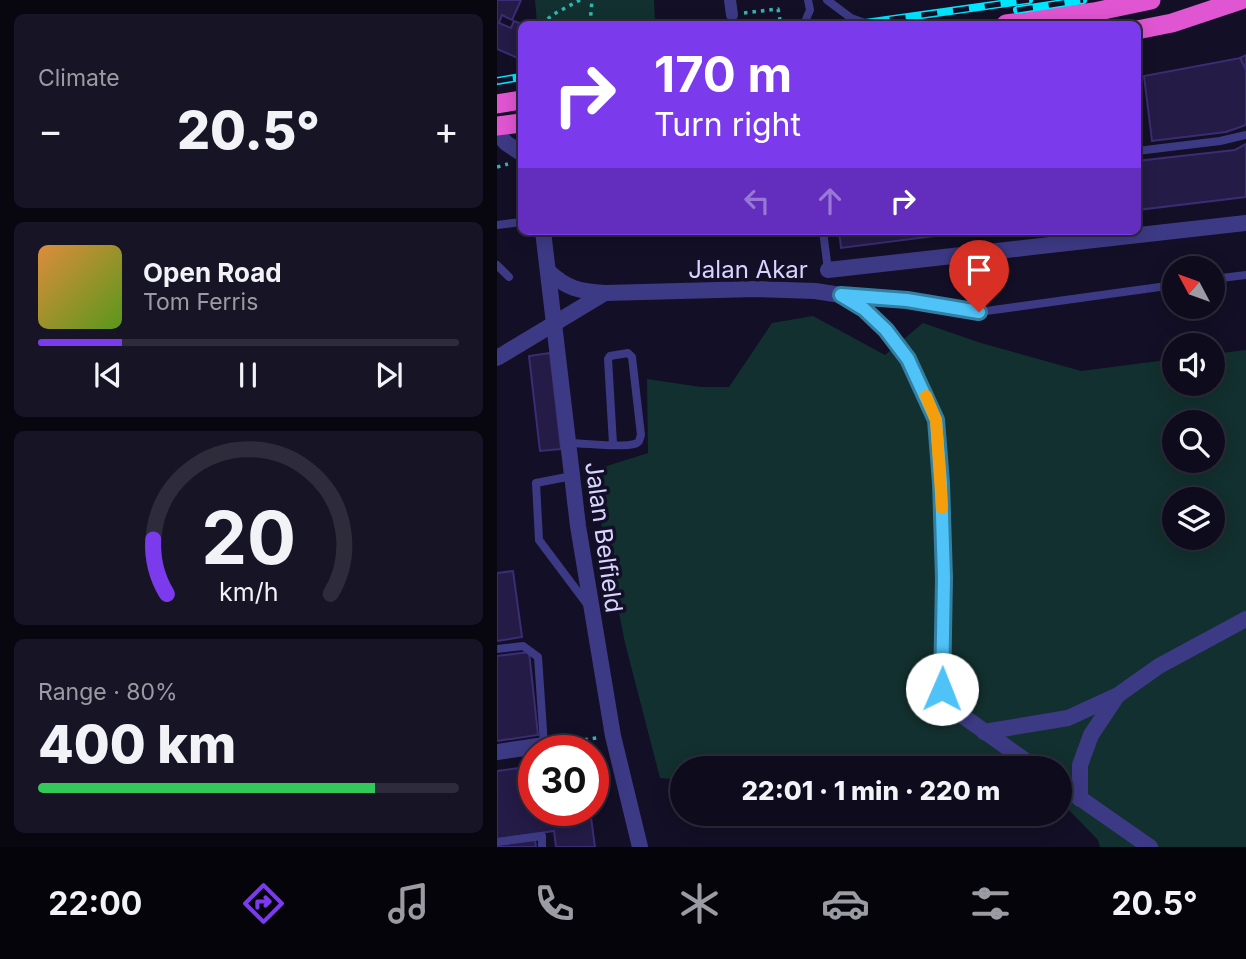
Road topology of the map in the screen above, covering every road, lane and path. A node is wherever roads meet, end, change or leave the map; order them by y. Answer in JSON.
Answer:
{"nodes":[{"id":1,"x":580,"y":0,"type":"edge"},
{"id":2,"x":592,"y":0,"type":"edge"},
{"id":3,"x":808,"y":0,"type":"edge"},
{"id":4,"x":827,"y":0,"type":"edge"},
{"id":5,"x":1151,"y":0,"type":"edge"},
{"id":6,"x":1241,"y":0,"type":"edge"},
{"id":7,"x":733,"y":6,"type":"edge"},
{"id":8,"x":545,"y":21,"type":"edge"},
{"id":9,"x":590,"y":21,"type":"edge"},
{"id":10,"x":772,"y":21,"type":"edge"},
{"id":11,"x":805,"y":21,"type":"edge"},
{"id":12,"x":860,"y":21,"type":"edge"},
{"id":13,"x":1028,"y":21,"type":"edge"},
{"id":14,"x":1141,"y":29,"type":"edge"},
{"id":15,"x":518,"y":100,"type":"edge"},
{"id":16,"x":497,"y":104,"type":"edge"},
{"id":17,"x":518,"y":123,"type":"edge"},
{"id":18,"x":497,"y":126,"type":"edge"},
{"id":19,"x":497,"y":132,"type":"edge"},
{"id":20,"x":1246,"y":135,"type":"edge"},
{"id":21,"x":518,"y":151,"type":"edge"},
{"id":22,"x":1141,"y":151,"type":"edge"},
{"id":23,"x":518,"y":222,"type":"edge"},
{"id":24,"x":1246,"y":223,"type":"edge"},
{"id":25,"x":497,"y":225,"type":"edge"},
{"id":26,"x":1141,"y":233,"type":"edge"},
{"id":27,"x":544,"y":235,"type":"edge"},
{"id":28,"x":824,"y":235,"type":"edge"},
{"id":29,"x":1121,"y":235,"type":"edge"},
{"id":30,"x":497,"y":265,"type":"edge"},
{"id":31,"x":828,"y":270,"type":"joint"},
{"id":32,"x":548,"y":271,"type":"junction"},
{"id":33,"x":1246,"y":275,"type":"edge"},
{"id":34,"x":509,"y":276,"type":"dead end"},
{"id":35,"x":1225,"y":278,"type":"edge"},
{"id":36,"x":1162,"y":287,"type":"edge"},
{"id":37,"x":605,"y":293,"type":"junction"},
{"id":38,"x":841,"y":295,"type":"junction"},
{"id":39,"x":554,"y":324,"type":"junction"},
{"id":40,"x":497,"y":358,"type":"edge"},
{"id":41,"x":568,"y":443,"type":"junction"},
{"id":42,"x":613,"y":444,"type":"junction"},
{"id":43,"x":572,"y":476,"type":"junction"},
{"id":44,"x":591,"y":609,"type":"junction"},
{"id":45,"x":1246,"y":619,"type":"edge"},
{"id":46,"x":497,"y":649,"type":"edge"},
{"id":47,"x":1118,"y":695,"type":"junction"},
{"id":48,"x":984,"y":732,"type":"junction"},
{"id":49,"x":543,"y":735,"type":"edge"},
{"id":50,"x":518,"y":749,"type":"edge"},
{"id":51,"x":497,"y":752,"type":"edge"},
{"id":52,"x":1019,"y":756,"type":"edge"},
{"id":53,"x":1072,"y":793,"type":"edge"},
{"id":54,"x":1080,"y":799,"type":"junction"},
{"id":55,"x":497,"y":842,"type":"edge"},
{"id":56,"x":542,"y":847,"type":"edge"},
{"id":57,"x":640,"y":847,"type":"edge"},
{"id":58,"x":1150,"y":847,"type":"edge"}],
"edges":[{"from":1,"to":8,"type":"path"},
{"from":2,"to":9,"type":"path"},
{"from":3,"to":11,"type":"lane"},
{"from":4,"to":12,"type":"lane"},
{"from":5,"to":13,"type":"highway"},
{"from":6,"to":14,"type":"highway"},
{"from":7,"to":10,"type":"path"},
{"from":15,"to":16,"type":"highway"},
{"from":17,"to":18,"type":"highway"},
{"from":19,"to":21,"type":"street"},
{"from":20,"to":22,"type":"lane"},
{"from":23,"to":25,"type":"lane"},
{"from":24,"to":26,"type":"street"},
{"from":27,"to":32,"type":"street","name":"Jalan Belfield"},
{"from":28,"to":31,"type":"lane"},
{"from":29,"to":31,"type":"street"},
{"from":30,"to":34,"type":"lane"},
{"from":32,"to":37,"type":"street","name":"Jalan Akar"},
{"from":32,"to":39,"type":"street","name":"Jalan Belfield"},
{"from":33,"to":35,"type":"lane"},
{"from":36,"to":38,"type":"lane"},
{"from":37,"to":38,"type":"street","name":"Jalan Akar"},
{"from":37,"to":39,"type":"street"},
{"from":38,"to":48,"type":"street","name":"Jalan Akar"},
{"from":39,"to":40,"type":"street"},
{"from":39,"to":41,"type":"street","name":"Jalan Belfield"},
{"from":41,"to":42,"type":"lane"},
{"from":41,"to":43,"type":"street","name":"Jalan Belfield"},
{"from":42,"to":42,"type":"lane"},
{"from":43,"to":44,"type":"street","name":"Jalan Belfield"},
{"from":43,"to":44,"type":"lane"},
{"from":44,"to":57,"type":"street","name":"Jalan Belfield"},
{"from":45,"to":47,"type":"street"},
{"from":46,"to":49,"type":"lane"},
{"from":47,"to":48,"type":"street"},
{"from":47,"to":54,"type":"street"},
{"from":48,"to":52,"type":"street","name":"Jalan Akar"},
{"from":50,"to":51,"type":"street"},
{"from":53,"to":54,"type":"street"},
{"from":54,"to":58,"type":"street"},
{"from":55,"to":56,"type":"lane"}]}
